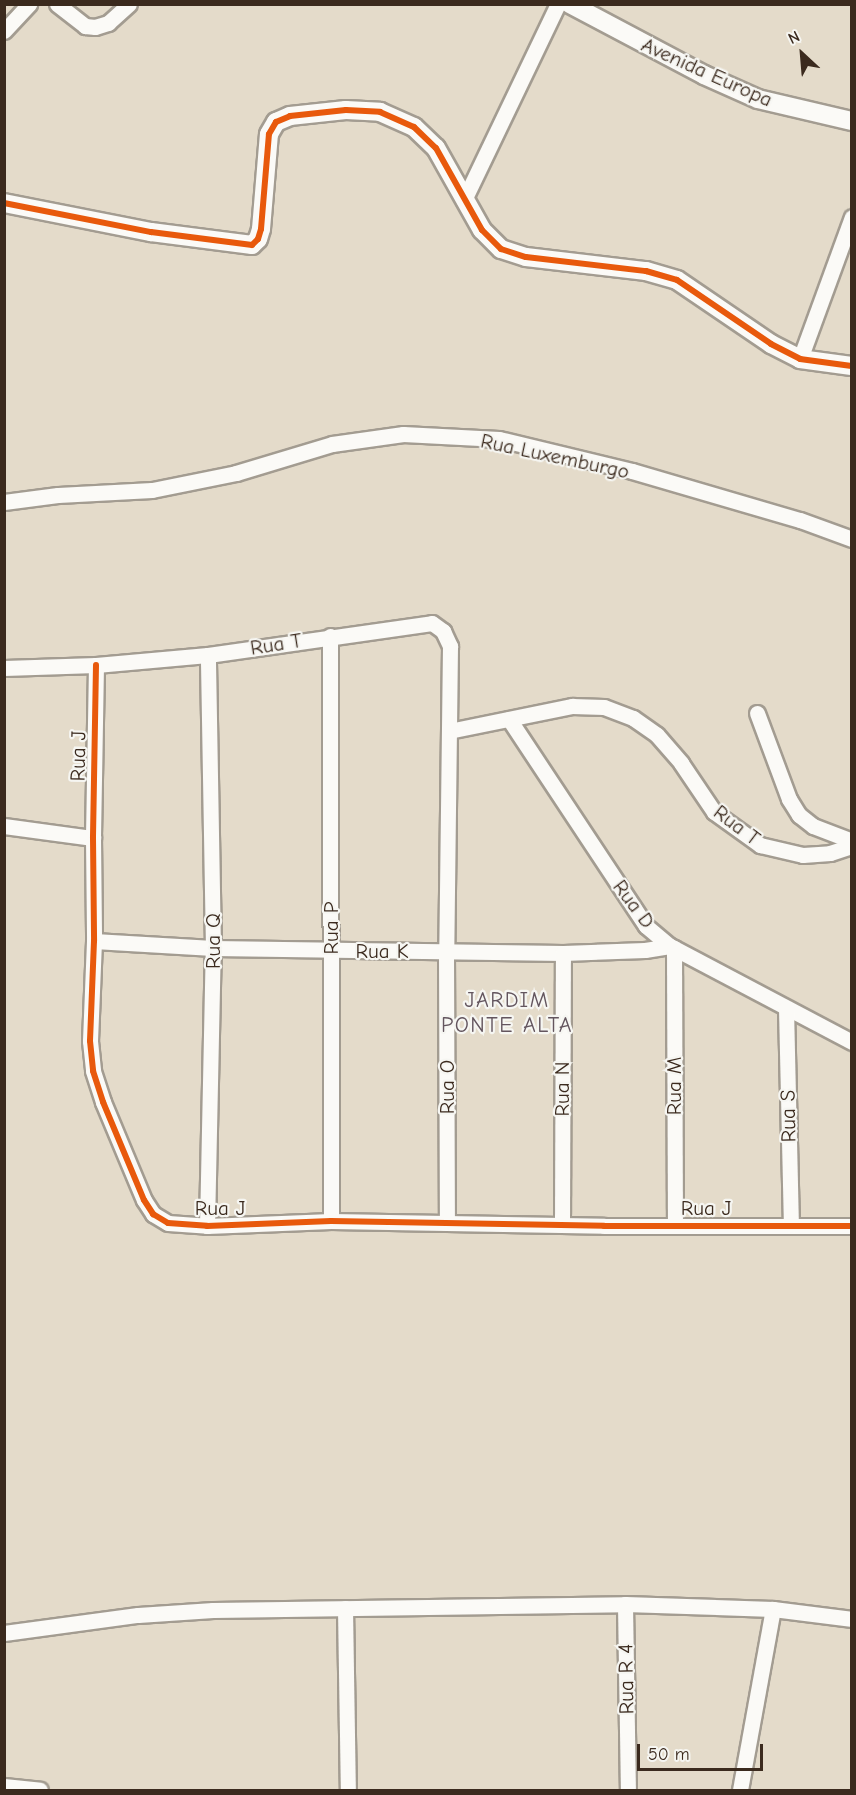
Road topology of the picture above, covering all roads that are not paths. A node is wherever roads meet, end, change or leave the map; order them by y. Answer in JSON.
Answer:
{"nodes":[{"id":1,"x":29,"y":4,"type":"edge"},
{"id":2,"x":57,"y":4,"type":"edge"},
{"id":3,"x":129,"y":4,"type":"edge"},
{"id":4,"x":558,"y":4,"type":"edge"},
{"id":5,"x":570,"y":4,"type":"edge"},
{"id":6,"x":4,"y":31,"type":"edge"},
{"id":7,"x":852,"y":121,"type":"edge"},
{"id":8,"x":464,"y":200,"type":"junction"},
{"id":9,"x":4,"y":203,"type":"edge"},
{"id":10,"x":852,"y":217,"type":"edge"},
{"id":11,"x":801,"y":359,"type":"junction"},
{"id":12,"x":852,"y":366,"type":"edge"},
{"id":13,"x":4,"y":502,"type":"edge"},
{"id":14,"x":852,"y":539,"type":"edge"},
{"id":15,"x":330,"y":636,"type":"junction"},
{"id":16,"x":208,"y":655,"type":"junction"},
{"id":17,"x":96,"y":665,"type":"junction"},
{"id":18,"x":4,"y":668,"type":"edge"},
{"id":19,"x":757,"y":713,"type":"dead end"},
{"id":20,"x":509,"y":719,"type":"junction"},
{"id":21,"x":449,"y":732,"type":"junction"},
{"id":22,"x":4,"y":826,"type":"edge"},
{"id":23,"x":93,"y":838,"type":"junction"},
{"id":24,"x":852,"y":844,"type":"edge"},
{"id":25,"x":94,"y":941,"type":"junction"},
{"id":26,"x":672,"y":947,"type":"junction"},
{"id":27,"x":213,"y":948,"type":"junction"},
{"id":28,"x":331,"y":951,"type":"junction"},
{"id":29,"x":446,"y":951,"type":"junction"},
{"id":30,"x":563,"y":953,"type":"junction"},
{"id":31,"x":786,"y":1008,"type":"junction"},
{"id":32,"x":852,"y":1042,"type":"edge"},
{"id":33,"x":331,"y":1221,"type":"junction"},
{"id":34,"x":447,"y":1222,"type":"junction"},
{"id":35,"x":562,"y":1224,"type":"junction"},
{"id":36,"x":675,"y":1224,"type":"junction"},
{"id":37,"x":791,"y":1225,"type":"junction"},
{"id":38,"x":207,"y":1226,"type":"junction"},
{"id":39,"x":852,"y":1226,"type":"edge"},
{"id":40,"x":625,"y":1604,"type":"junction"},
{"id":41,"x":345,"y":1608,"type":"junction"},
{"id":42,"x":773,"y":1609,"type":"junction"},
{"id":43,"x":852,"y":1619,"type":"edge"},
{"id":44,"x":4,"y":1634,"type":"edge"},
{"id":45,"x":4,"y":1786,"type":"edge"},
{"id":46,"x":40,"y":1791,"type":"edge"},
{"id":47,"x":348,"y":1791,"type":"edge"},
{"id":48,"x":628,"y":1791,"type":"edge"},
{"id":49,"x":740,"y":1791,"type":"edge"}],
"edges":[{"from":1,"to":6,"type":"street"},
{"from":2,"to":3,"type":"street"},
{"from":4,"to":8,"type":"street"},
{"from":5,"to":7,"type":"street","name":"Avenida Europa"},
{"from":8,"to":9,"type":"street"},
{"from":8,"to":11,"type":"street"},
{"from":10,"to":11,"type":"street"},
{"from":11,"to":12,"type":"street"},
{"from":13,"to":14,"type":"street","name":"Rua Luxemburgo"},
{"from":15,"to":16,"type":"street","name":"Rua T"},
{"from":15,"to":21,"type":"street","name":"Rua T"},
{"from":15,"to":28,"type":"street","name":"Rua P"},
{"from":16,"to":17,"type":"street","name":"Rua T"},
{"from":16,"to":27,"type":"street","name":"Rua Q"},
{"from":17,"to":18,"type":"street","name":"Rua T"},
{"from":17,"to":23,"type":"street","name":"Rua J"},
{"from":19,"to":24,"type":"street","name":"Rua T"},
{"from":20,"to":21,"type":"street","name":"Rua T"},
{"from":20,"to":24,"type":"street","name":"Rua T"},
{"from":20,"to":26,"type":"street","name":"Rua D"},
{"from":21,"to":29,"type":"street","name":"Rua T"},
{"from":22,"to":23,"type":"street"},
{"from":23,"to":25,"type":"street","name":"Rua J"},
{"from":25,"to":27,"type":"street","name":"Rua K"},
{"from":25,"to":38,"type":"street","name":"Rua J"},
{"from":26,"to":30,"type":"street","name":"Rua K"},
{"from":26,"to":31,"type":"street","name":"Rua D"},
{"from":26,"to":36,"type":"street","name":"Rua M"},
{"from":27,"to":28,"type":"street","name":"Rua K"},
{"from":27,"to":38,"type":"street","name":"Rua Q"},
{"from":28,"to":29,"type":"street","name":"Rua K"},
{"from":28,"to":33,"type":"street","name":"Rua P"},
{"from":29,"to":30,"type":"street","name":"Rua K"},
{"from":29,"to":34,"type":"street","name":"Rua O"},
{"from":30,"to":35,"type":"street","name":"Rua N"},
{"from":31,"to":32,"type":"street","name":"Rua D"},
{"from":31,"to":37,"type":"street","name":"Rua S"},
{"from":33,"to":34,"type":"street","name":"Rua J"},
{"from":33,"to":38,"type":"street","name":"Rua J"},
{"from":34,"to":35,"type":"street","name":"Rua J"},
{"from":35,"to":36,"type":"street","name":"Rua J"},
{"from":36,"to":37,"type":"street","name":"Rua J"},
{"from":37,"to":39,"type":"street","name":"Rua J"},
{"from":40,"to":41,"type":"street"},
{"from":40,"to":42,"type":"street"},
{"from":40,"to":48,"type":"street","name":"Rua R 4"},
{"from":41,"to":44,"type":"street"},
{"from":41,"to":47,"type":"street"},
{"from":42,"to":43,"type":"street"},
{"from":42,"to":49,"type":"street"},
{"from":45,"to":46,"type":"street"}]}
